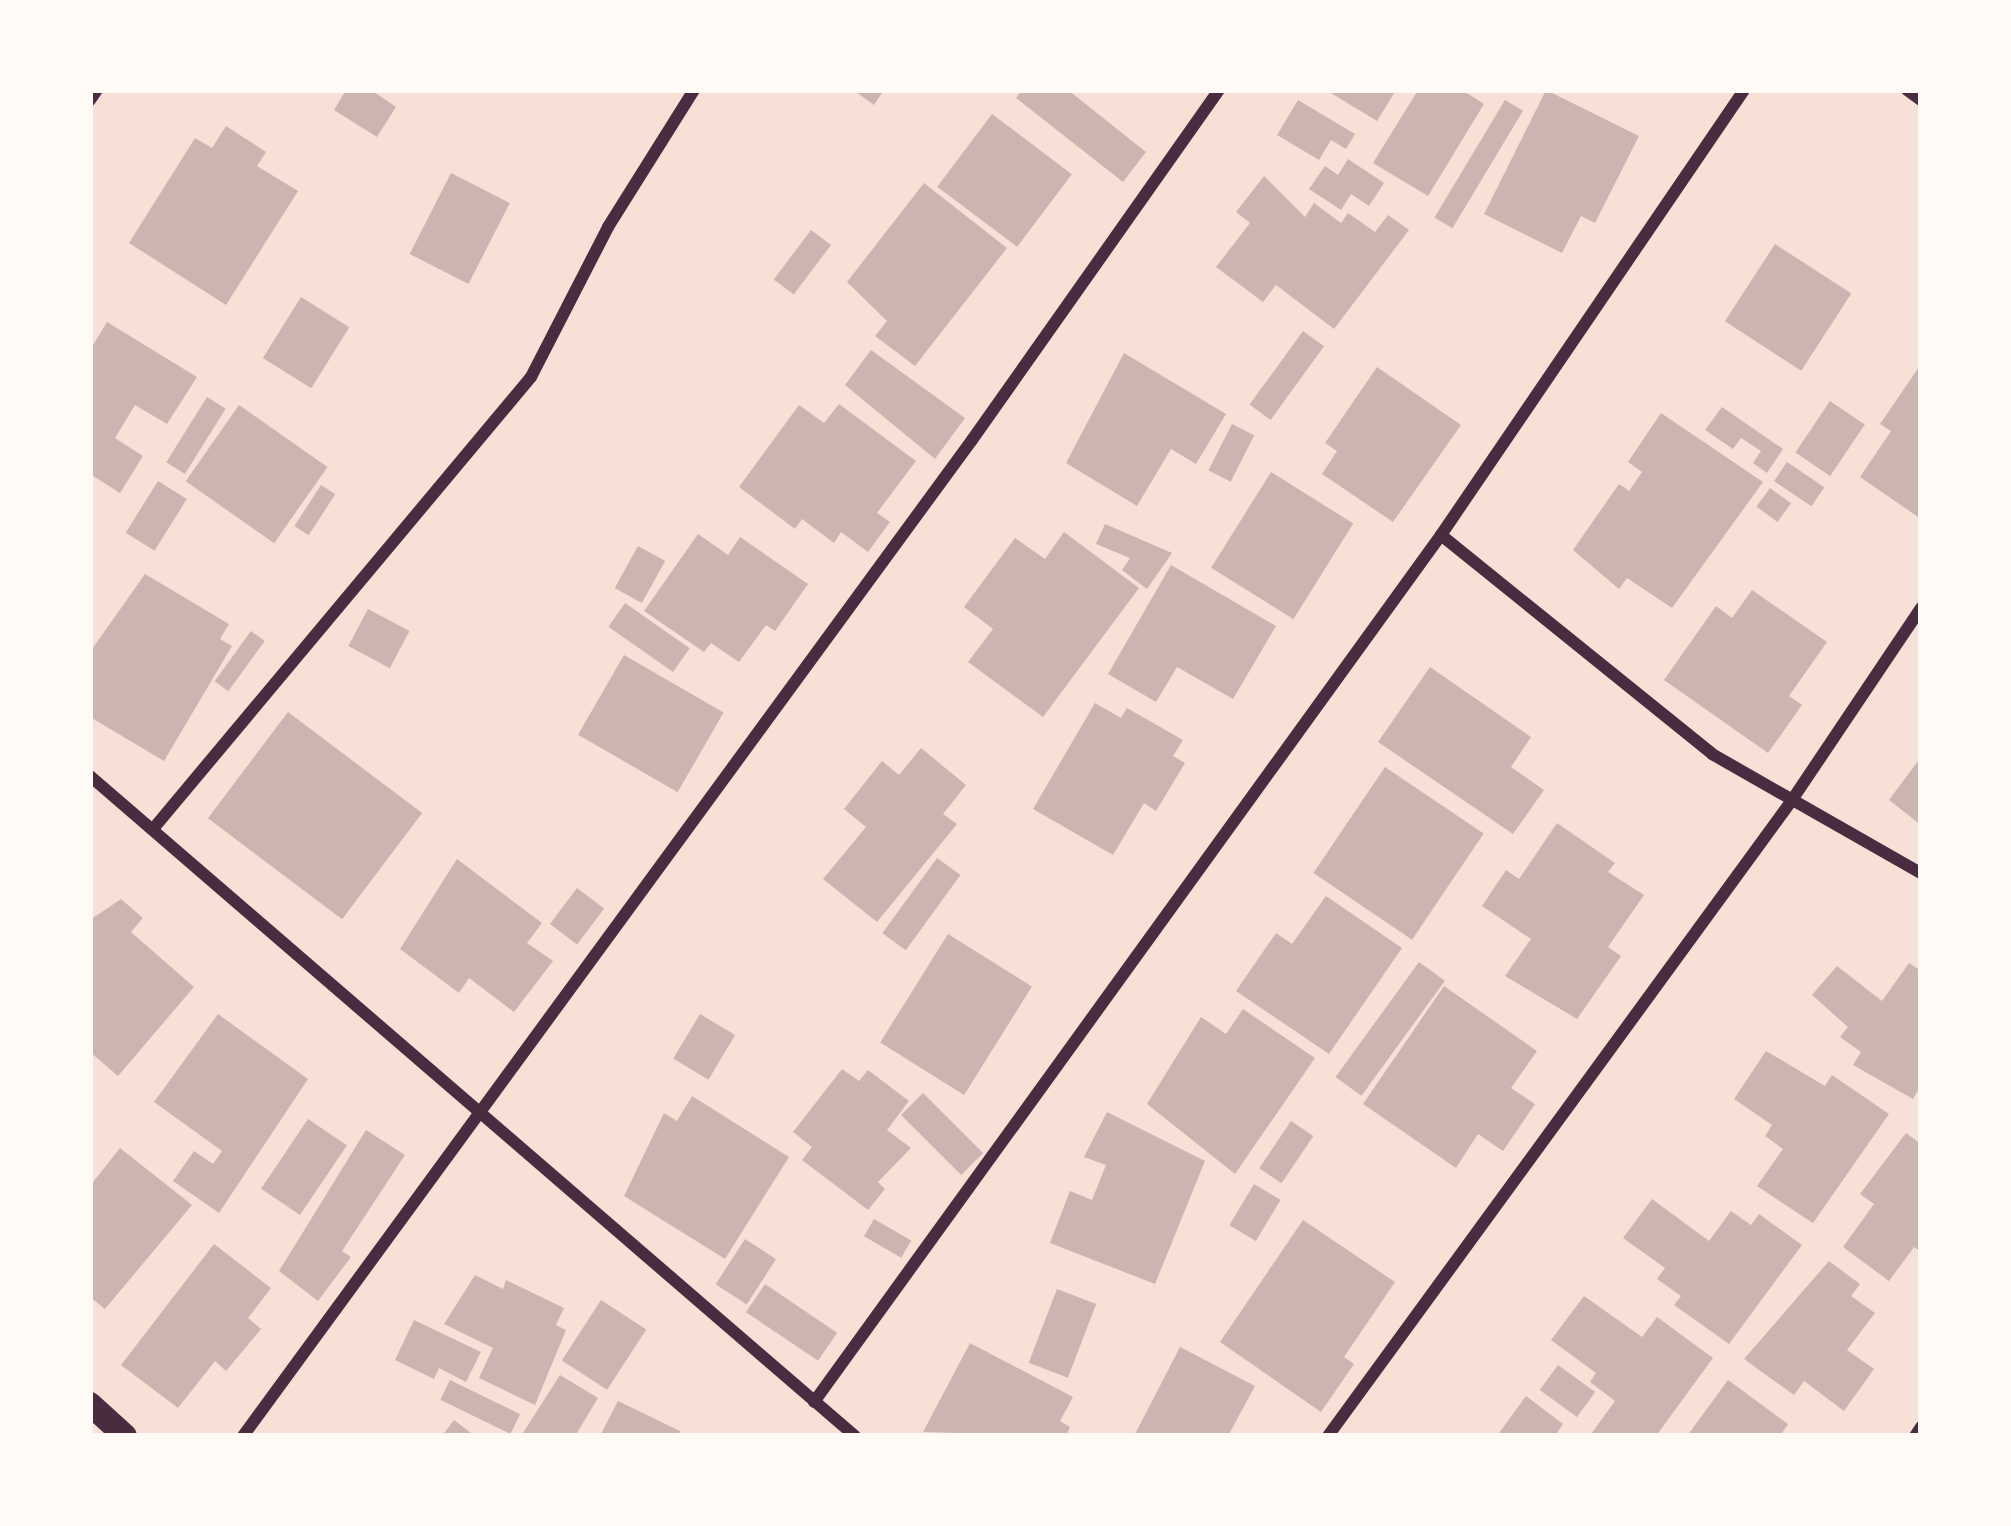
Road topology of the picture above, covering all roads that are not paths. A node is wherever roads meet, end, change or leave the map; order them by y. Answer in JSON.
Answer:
{"nodes":[{"id":1,"x":97,"y":90,"type":"edge"},
{"id":2,"x":694,"y":90,"type":"edge"},
{"id":3,"x":1219,"y":90,"type":"edge"},
{"id":4,"x":1744,"y":90,"type":"edge"},
{"id":5,"x":1907,"y":90,"type":"edge"},
{"id":6,"x":90,"y":100,"type":"edge"},
{"id":7,"x":1921,"y":100,"type":"edge"},
{"id":8,"x":1441,"y":535,"type":"junction"},
{"id":9,"x":1921,"y":608,"type":"edge"},
{"id":10,"x":90,"y":776,"type":"edge"},
{"id":11,"x":1790,"y":802,"type":"junction"},
{"id":12,"x":153,"y":829,"type":"junction"},
{"id":13,"x":1921,"y":873,"type":"edge"},
{"id":14,"x":480,"y":1114,"type":"junction"},
{"id":15,"x":814,"y":1402,"type":"junction"},
{"id":16,"x":90,"y":1404,"type":"edge"},
{"id":17,"x":1921,"y":1427,"type":"edge"},
{"id":18,"x":125,"y":1436,"type":"edge"},
{"id":19,"x":243,"y":1436,"type":"edge"},
{"id":20,"x":855,"y":1436,"type":"edge"},
{"id":21,"x":1328,"y":1436,"type":"edge"},
{"id":22,"x":1915,"y":1436,"type":"edge"}],
"edges":[{"from":1,"to":6,"type":"street"},
{"from":2,"to":12,"type":"street"},
{"from":3,"to":14,"type":"street"},
{"from":4,"to":8,"type":"street"},
{"from":5,"to":7,"type":"street"},
{"from":8,"to":11,"type":"street"},
{"from":8,"to":15,"type":"street"},
{"from":9,"to":11,"type":"street"},
{"from":10,"to":12,"type":"street"},
{"from":11,"to":13,"type":"street"},
{"from":11,"to":21,"type":"street"},
{"from":12,"to":14,"type":"street"},
{"from":14,"to":15,"type":"street"},
{"from":14,"to":19,"type":"street"},
{"from":15,"to":20,"type":"street"},
{"from":16,"to":18,"type":"main road"},
{"from":17,"to":22,"type":"street"}]}
